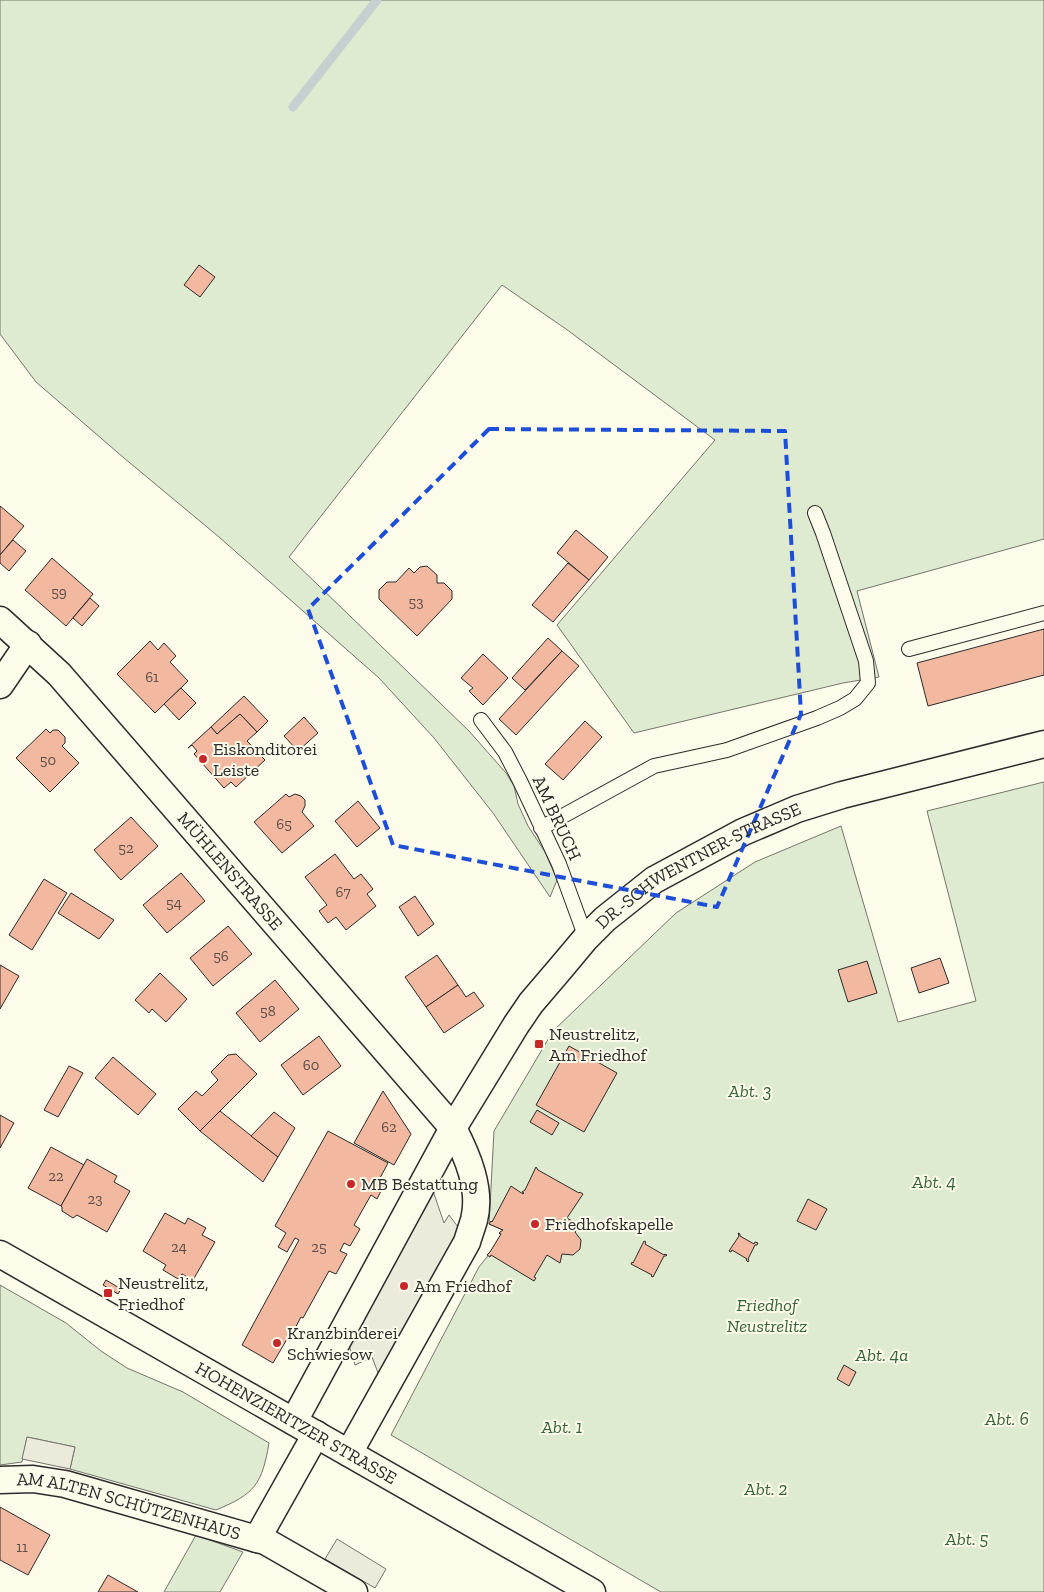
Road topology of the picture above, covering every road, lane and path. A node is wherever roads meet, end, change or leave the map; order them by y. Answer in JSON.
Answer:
{"nodes":[{"id":1,"x":815,"y":513,"type":"dead end"},
{"id":2,"x":1044,"y":613,"type":"edge"},
{"id":3,"x":0,"y":620,"type":"edge"},
{"id":4,"x":28,"y":644,"type":"junction"},
{"id":5,"x":909,"y":648,"type":"dead end"},
{"id":6,"x":0,"y":685,"type":"edge"},
{"id":7,"x":481,"y":720,"type":"dead end"},
{"id":8,"x":1044,"y":744,"type":"edge"},
{"id":9,"x":541,"y":828,"type":"junction"},
{"id":10,"x":586,"y":938,"type":"junction"},
{"id":11,"x":453,"y":1128,"type":"junction"},
{"id":12,"x":0,"y":1254,"type":"edge"},
{"id":13,"x":305,"y":1428,"type":"junction"},
{"id":14,"x":350,"y":1453,"type":"junction"},
{"id":15,"x":0,"y":1480,"type":"edge"},
{"id":16,"x":257,"y":1539,"type":"junction"},
{"id":17,"x":354,"y":1592,"type":"edge"},
{"id":18,"x":592,"y":1592,"type":"edge"}],
"edges":[{"from":1,"to":9,"type":"lane"},
{"from":2,"to":5,"type":"lane"},
{"from":3,"to":4,"type":"street","name":"MÜHLENSTRASSE"},
{"from":4,"to":6,"type":"street"},
{"from":4,"to":11,"type":"street","name":"MÜHLENSTRASSE"},
{"from":7,"to":9,"type":"lane","name":"AM BRUCH"},
{"from":8,"to":10,"type":"street","name":"DR.-SCHWENTNER-STRASSE"},
{"from":9,"to":10,"type":"lane","name":"AM BRUCH"},
{"from":10,"to":11,"type":"street","name":"DR.-SCHWENTNER-STRASSE"},
{"from":11,"to":13,"type":"street","name":"DR.-SCHWENTNER-STRASSE"},
{"from":11,"to":14,"type":"street"},
{"from":12,"to":13,"type":"street","name":"HOHENZIERITZER STRASSE"},
{"from":13,"to":14,"type":"street","name":"HOHENZIERITZER STRASSE"},
{"from":13,"to":16,"type":"street","name":"AM ALTEN SCHÜTZENHAUS"},
{"from":14,"to":18,"type":"street","name":"HOHENZIERITZER STRASSE"},
{"from":15,"to":16,"type":"street","name":"AM ALTEN SCHÜTZENHAUS"},
{"from":16,"to":17,"type":"street","name":"AM ALTEN SCHÜTZENHAUS"}]}
